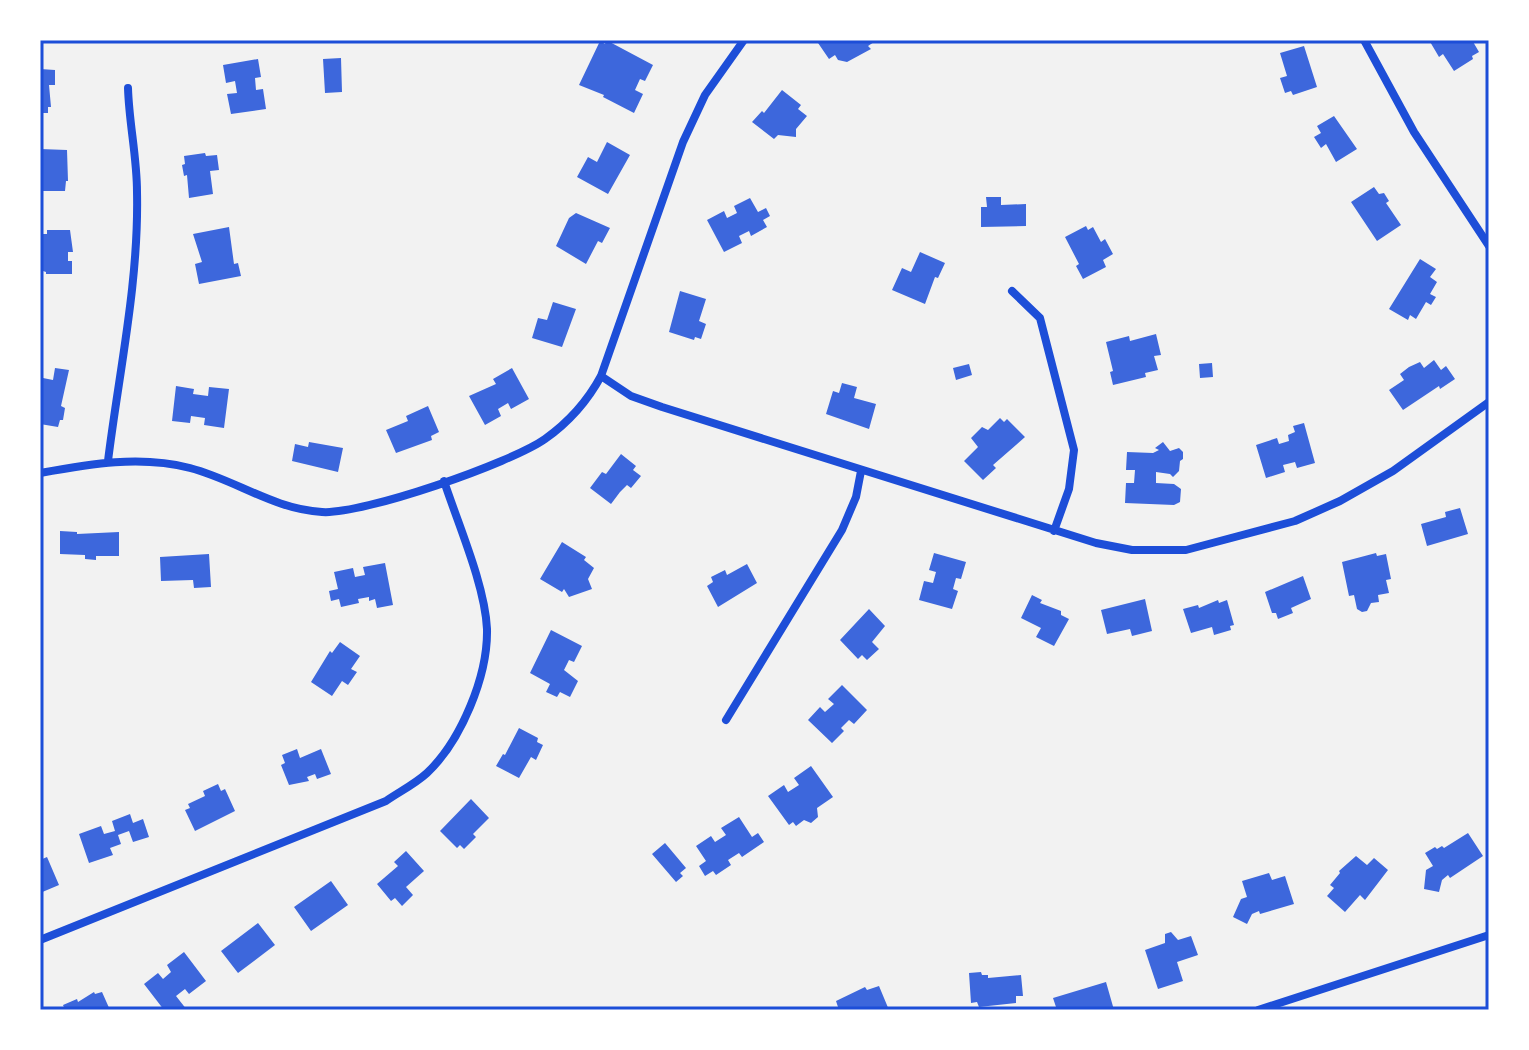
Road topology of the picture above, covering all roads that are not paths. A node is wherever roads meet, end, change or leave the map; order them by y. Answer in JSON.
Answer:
{"nodes":[{"id":1,"x":744,"y":40,"type":"edge"},
{"id":2,"x":1364,"y":40,"type":"edge"},
{"id":3,"x":128,"y":88,"type":"dead end"},
{"id":4,"x":1489,"y":246,"type":"edge"},
{"id":5,"x":1012,"y":291,"type":"dead end"},
{"id":6,"x":601,"y":376,"type":"junction"},
{"id":7,"x":1489,"y":402,"type":"edge"},
{"id":8,"x":108,"y":461,"type":"junction"},
{"id":9,"x":861,"y":471,"type":"junction"},
{"id":10,"x":40,"y":473,"type":"edge"},
{"id":11,"x":444,"y":481,"type":"junction"},
{"id":12,"x":1054,"y":531,"type":"junction"},
{"id":13,"x":726,"y":720,"type":"dead end"},
{"id":14,"x":1489,"y":935,"type":"edge"},
{"id":15,"x":40,"y":940,"type":"edge"},
{"id":16,"x":1258,"y":1010,"type":"edge"}],
"edges":[{"from":1,"to":6,"type":"street"},
{"from":2,"to":4,"type":"street"},
{"from":3,"to":8,"type":"street"},
{"from":5,"to":12,"type":"street"},
{"from":6,"to":9,"type":"street"},
{"from":6,"to":11,"type":"street"},
{"from":7,"to":12,"type":"street"},
{"from":8,"to":10,"type":"street"},
{"from":8,"to":11,"type":"street"},
{"from":9,"to":12,"type":"street"},
{"from":9,"to":13,"type":"street"},
{"from":11,"to":15,"type":"street"},
{"from":14,"to":16,"type":"street"}]}
